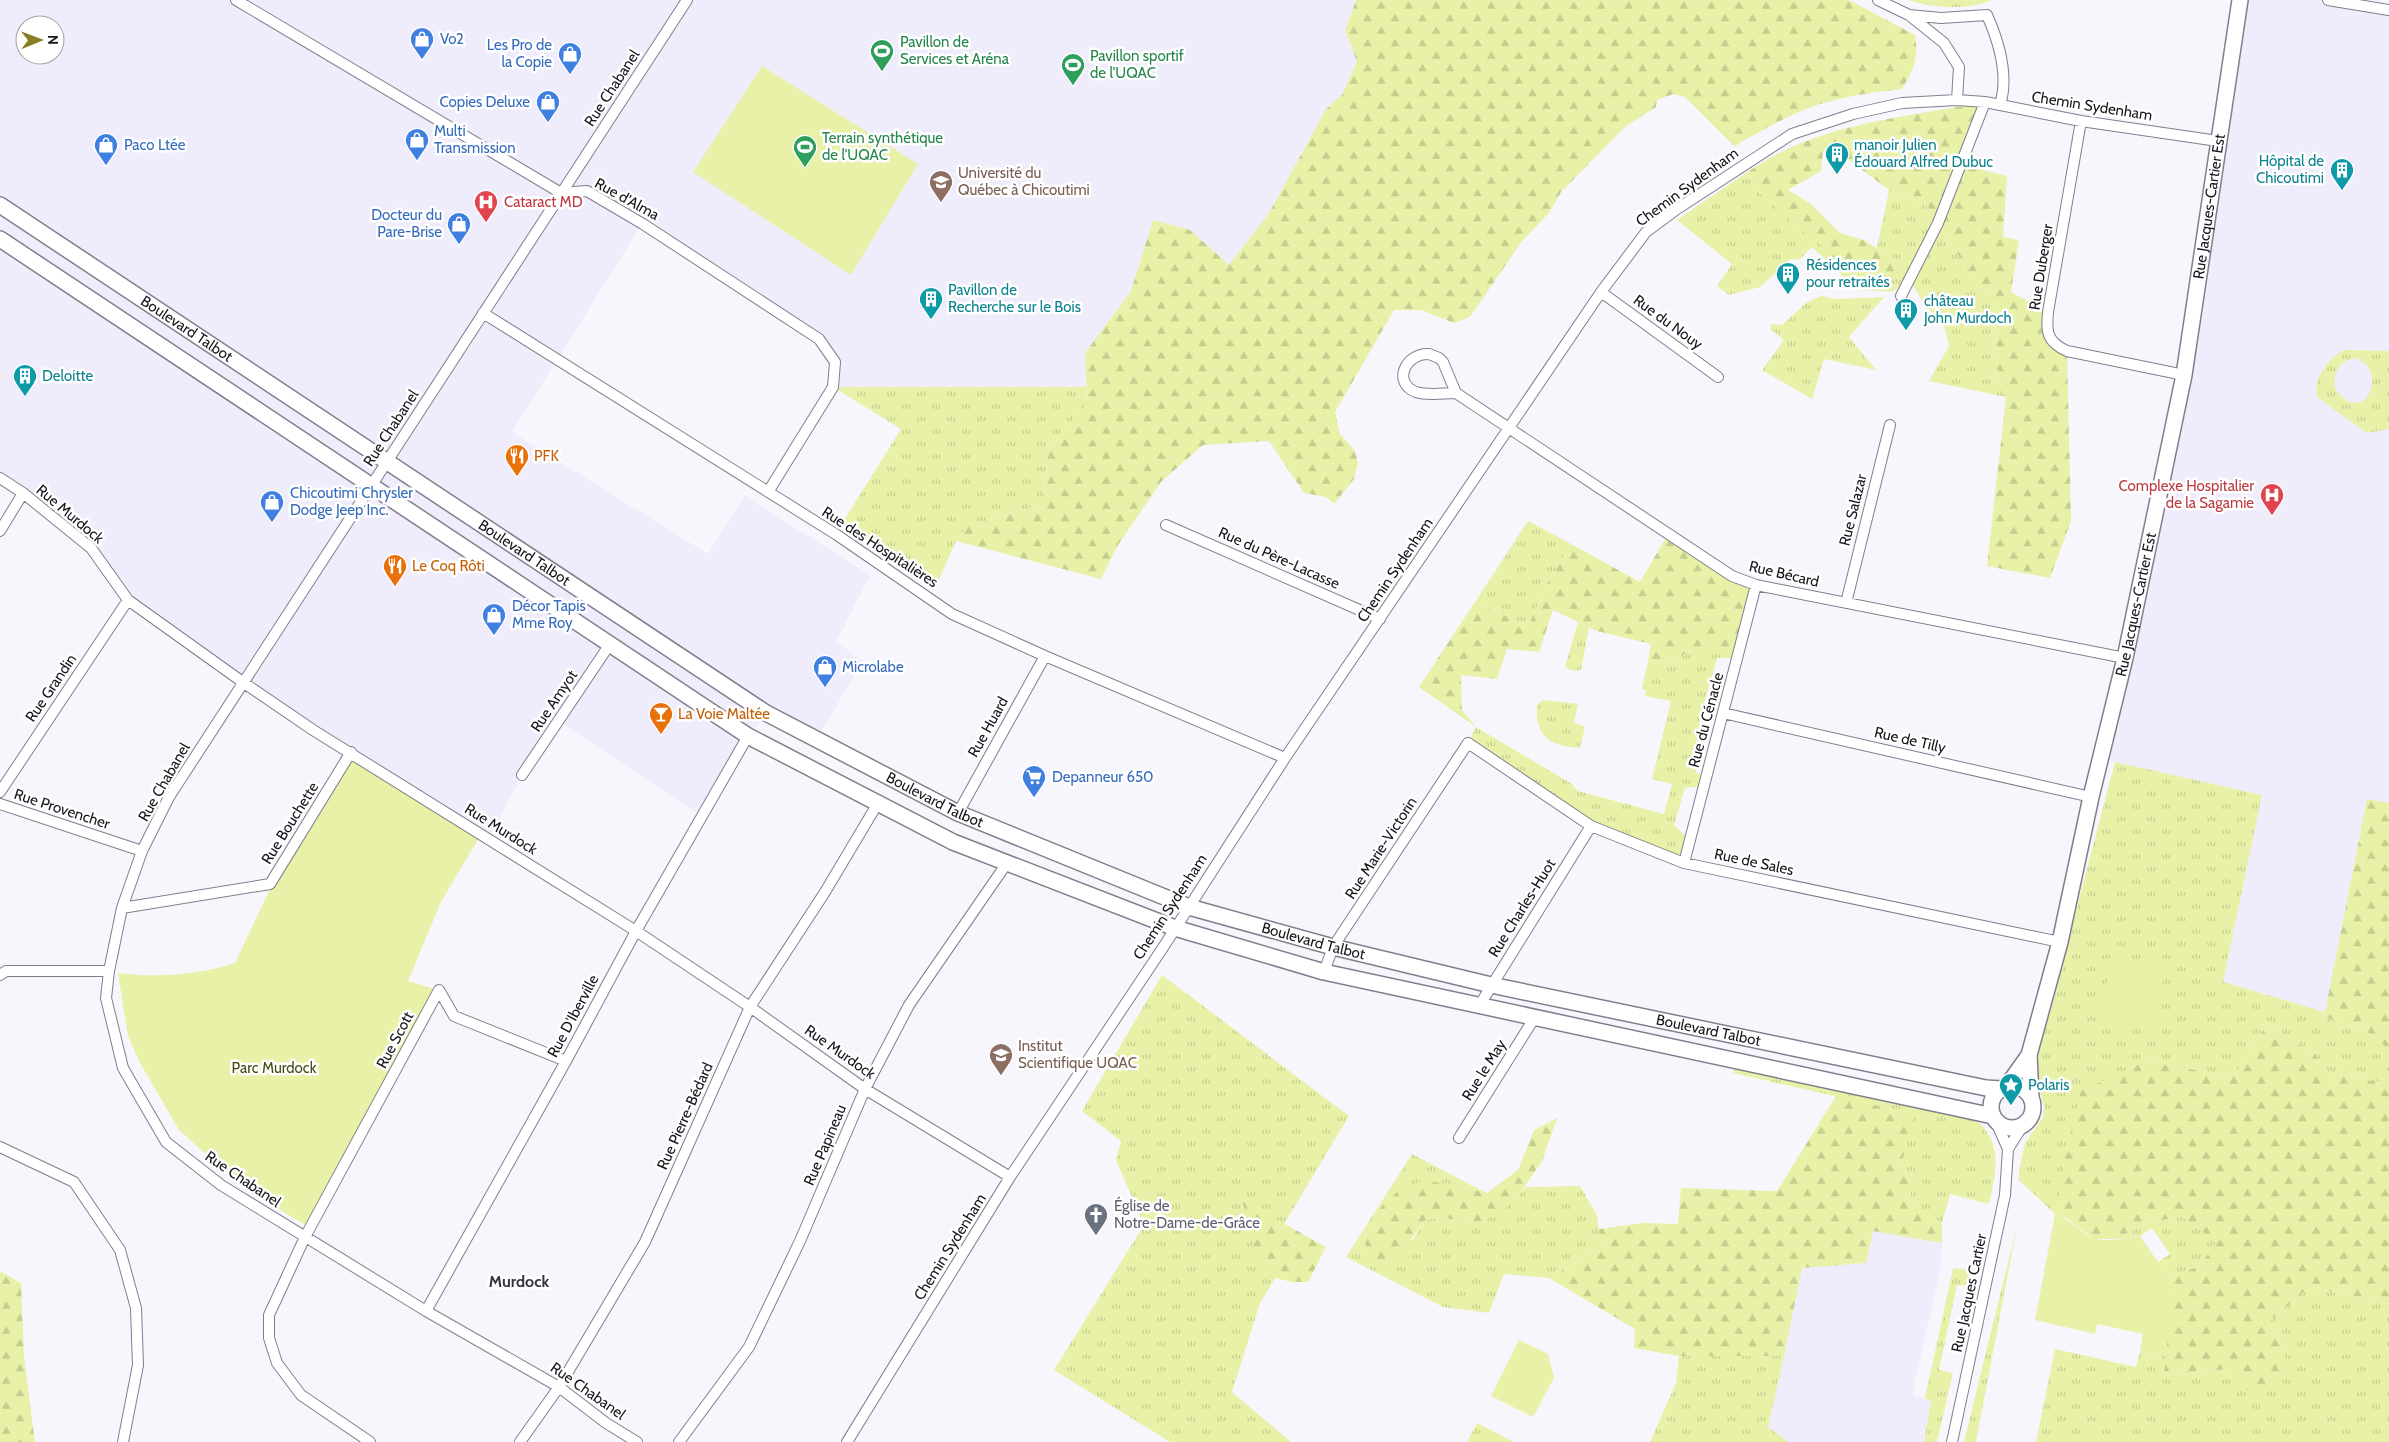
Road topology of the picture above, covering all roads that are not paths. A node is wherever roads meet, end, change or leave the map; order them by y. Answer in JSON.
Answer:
{"nodes":[{"id":1,"x":236,"y":0,"type":"edge"},
{"id":2,"x":687,"y":0,"type":"edge"},
{"id":3,"x":1878,"y":0,"type":"edge"},
{"id":4,"x":2240,"y":0,"type":"edge"},
{"id":5,"x":2328,"y":0,"type":"edge"},
{"id":6,"x":2389,"y":10,"type":"edge"},
{"id":7,"x":1908,"y":15,"type":"junction"},
{"id":8,"x":1957,"y":100,"type":"junction"},
{"id":9,"x":1985,"y":102,"type":"junction"},
{"id":10,"x":2000,"y":105,"type":"junction"},
{"id":11,"x":2081,"y":121,"type":"junction"},
{"id":12,"x":2218,"y":141,"type":"junction"},
{"id":13,"x":561,"y":193,"type":"junction"},
{"id":14,"x":0,"y":205,"type":"edge"},
{"id":15,"x":0,"y":239,"type":"edge"},
{"id":16,"x":1601,"y":292,"type":"junction"},
{"id":17,"x":1901,"y":296,"type":"dead end"},
{"id":18,"x":483,"y":313,"type":"junction"},
{"id":19,"x":2184,"y":375,"type":"junction"},
{"id":20,"x":1718,"y":377,"type":"dead end"},
{"id":21,"x":1456,"y":393,"type":"junction"},
{"id":22,"x":1890,"y":425,"type":"dead end"},
{"id":23,"x":1509,"y":427,"type":"junction"},
{"id":24,"x":386,"y":462,"type":"junction"},
{"id":25,"x":0,"y":478,"type":"edge"},
{"id":26,"x":371,"y":486,"type":"junction"},
{"id":27,"x":768,"y":492,"type":"junction"},
{"id":28,"x":23,"y":494,"type":"junction"},
{"id":29,"x":1166,"y":525,"type":"dead end"},
{"id":30,"x":0,"y":531,"type":"edge"},
{"id":31,"x":1756,"y":585,"type":"junction"},
{"id":32,"x":128,"y":600,"type":"junction"},
{"id":33,"x":1846,"y":603,"type":"junction"},
{"id":34,"x":1380,"y":620,"type":"junction"},
{"id":35,"x":610,"y":644,"type":"junction"},
{"id":36,"x":1045,"y":656,"type":"junction"},
{"id":37,"x":2125,"y":658,"type":"junction"},
{"id":38,"x":244,"y":682,"type":"junction"},
{"id":39,"x":1723,"y":713,"type":"junction"},
{"id":40,"x":748,"y":736,"type":"junction"},
{"id":41,"x":1468,"y":743,"type":"joint"},
{"id":42,"x":350,"y":752,"type":"junction"},
{"id":43,"x":1285,"y":758,"type":"junction"},
{"id":44,"x":522,"y":775,"type":"dead end"},
{"id":45,"x":0,"y":792,"type":"edge"},
{"id":46,"x":2091,"y":797,"type":"junction"},
{"id":47,"x":878,"y":803,"type":"junction"},
{"id":48,"x":0,"y":804,"type":"edge"},
{"id":49,"x":958,"y":813,"type":"junction"},
{"id":50,"x":1591,"y":826,"type":"junction"},
{"id":51,"x":142,"y":851,"type":"junction"},
{"id":52,"x":1684,"y":862,"type":"junction"},
{"id":53,"x":1007,"y":863,"type":"junction"},
{"id":54,"x":1188,"y":907,"type":"junction"},
{"id":55,"x":122,"y":908,"type":"junction"},
{"id":56,"x":1176,"y":928,"type":"junction"},
{"id":57,"x":636,"y":931,"type":"junction"},
{"id":58,"x":2060,"y":942,"type":"junction"},
{"id":59,"x":1333,"y":947,"type":"junction"},
{"id":60,"x":109,"y":971,"type":"junction"},
{"id":61,"x":1324,"y":972,"type":"junction"},
{"id":62,"x":0,"y":975,"type":"edge"},
{"id":63,"x":1492,"y":985,"type":"junction"},
{"id":64,"x":1479,"y":1006,"type":"junction"},
{"id":65,"x":750,"y":1007,"type":"junction"},
{"id":66,"x":1535,"y":1018,"type":"junction"},
{"id":67,"x":2029,"y":1055,"type":"junction"},
{"id":68,"x":566,"y":1061,"type":"junction"},
{"id":69,"x":2004,"y":1087,"type":"junction"},
{"id":70,"x":866,"y":1089,"type":"junction"},
{"id":71,"x":2031,"y":1097,"type":"junction"},
{"id":72,"x":1994,"y":1119,"type":"junction"},
{"id":73,"x":2023,"y":1125,"type":"junction"},
{"id":74,"x":1458,"y":1138,"type":"dead end"},
{"id":75,"x":0,"y":1147,"type":"edge"},
{"id":76,"x":2008,"y":1149,"type":"junction"},
{"id":77,"x":1010,"y":1177,"type":"junction"},
{"id":78,"x":305,"y":1237,"type":"junction"},
{"id":79,"x":426,"y":1311,"type":"junction"},
{"id":80,"x":559,"y":1386,"type":"junction"},
{"id":81,"x":365,"y":1441,"type":"edge"},
{"id":82,"x":122,"y":1442,"type":"edge"},
{"id":83,"x":520,"y":1442,"type":"edge"},
{"id":84,"x":637,"y":1442,"type":"edge"},
{"id":85,"x":679,"y":1442,"type":"edge"},
{"id":86,"x":847,"y":1442,"type":"edge"},
{"id":87,"x":1952,"y":1442,"type":"edge"}],
"edges":[{"from":1,"to":13,"type":"street"},
{"from":2,"to":13,"type":"street","name":"Rue Chabanel"},
{"from":3,"to":7,"type":"street"},
{"from":4,"to":12,"type":"main road","name":"Rue Jacques-Cartier Est"},
{"from":5,"to":6,"type":"street"},
{"from":7,"to":8,"type":"street"},
{"from":7,"to":10,"type":"street"},
{"from":8,"to":9,"type":"street","name":"Chemin Sydenham"},
{"from":8,"to":16,"type":"street","name":"Chemin Sydenham"},
{"from":9,"to":10,"type":"street","name":"Chemin Sydenham"},
{"from":9,"to":17,"type":"street"},
{"from":10,"to":11,"type":"street","name":"Chemin Sydenham"},
{"from":11,"to":12,"type":"street","name":"Chemin Sydenham"},
{"from":11,"to":19,"type":"street","name":"Rue Duberger"},
{"from":12,"to":19,"type":"main road","name":"Rue Jacques-Cartier Est"},
{"from":13,"to":18,"type":"street","name":"Rue Chabanel"},
{"from":13,"to":27,"type":"street","name":"Rue d'Alma"},
{"from":14,"to":24,"type":"main road","name":"Boulevard Talbot"},
{"from":15,"to":26,"type":"main road","name":"Boulevard Talbot"},
{"from":16,"to":20,"type":"street","name":"Rue du Nouy"},
{"from":16,"to":23,"type":"street","name":"Chemin Sydenham"},
{"from":18,"to":24,"type":"street","name":"Rue Chabanel"},
{"from":18,"to":27,"type":"street","name":"Rue des Hospitalières"},
{"from":19,"to":37,"type":"main road","name":"Rue Jacques-Cartier Est"},
{"from":21,"to":21,"type":"street"},
{"from":21,"to":23,"type":"street","name":"Rue Bécard"},
{"from":22,"to":33,"type":"street","name":"Rue Salazar"},
{"from":23,"to":31,"type":"street","name":"Rue Bécard"},
{"from":23,"to":34,"type":"street","name":"Chemin Sydenham"},
{"from":24,"to":26,"type":"street","name":"Rue Chabanel"},
{"from":24,"to":49,"type":"main road","name":"Boulevard Talbot"},
{"from":25,"to":28,"type":"street","name":"Rue Murdock"},
{"from":26,"to":35,"type":"main road","name":"Boulevard Talbot"},
{"from":26,"to":38,"type":"street","name":"Rue Chabanel"},
{"from":27,"to":36,"type":"street","name":"Rue des Hospitalières"},
{"from":28,"to":30,"type":"street"},
{"from":28,"to":32,"type":"street","name":"Rue Murdock"},
{"from":29,"to":34,"type":"street","name":"Rue du Père-Lacasse"},
{"from":31,"to":33,"type":"street","name":"Rue Bécard"},
{"from":31,"to":39,"type":"street","name":"Rue du Cénacle"},
{"from":32,"to":38,"type":"street","name":"Rue Murdock"},
{"from":32,"to":45,"type":"street","name":"Rue Grandin"},
{"from":33,"to":37,"type":"street","name":"Rue Bécard"},
{"from":34,"to":43,"type":"street","name":"Chemin Sydenham"},
{"from":35,"to":40,"type":"main road","name":"Boulevard Talbot"},
{"from":35,"to":44,"type":"street","name":"Rue Amyot"},
{"from":36,"to":43,"type":"street","name":"Rue des Hospitalières"},
{"from":36,"to":49,"type":"street","name":"Rue Huard"},
{"from":37,"to":46,"type":"main road","name":"Rue Jacques-Cartier Est"},
{"from":38,"to":42,"type":"street","name":"Rue Murdock"},
{"from":38,"to":51,"type":"street","name":"Rue Chabanel"},
{"from":39,"to":46,"type":"street","name":"Rue de Tilly"},
{"from":39,"to":52,"type":"street","name":"Rue du Cénacle"},
{"from":40,"to":47,"type":"main road","name":"Boulevard Talbot"},
{"from":40,"to":57,"type":"street","name":"Rue D'Iberville"},
{"from":41,"to":50,"type":"street","name":"Rue de Sales"},
{"from":41,"to":59,"type":"street","name":"Rue Marie-Victorin"},
{"from":42,"to":55,"type":"street","name":"Rue Bouchette"},
{"from":42,"to":57,"type":"street","name":"Rue Murdock"},
{"from":43,"to":54,"type":"street","name":"Chemin Sydenham"},
{"from":46,"to":58,"type":"main road","name":"Rue Jacques-Cartier Est"},
{"from":47,"to":53,"type":"main road","name":"Boulevard Talbot"},
{"from":47,"to":65,"type":"street","name":"Rue Pierre-Bédard"},
{"from":48,"to":51,"type":"street","name":"Rue Provencher"},
{"from":49,"to":54,"type":"main road","name":"Boulevard Talbot"},
{"from":50,"to":52,"type":"street","name":"Rue de Sales"},
{"from":50,"to":63,"type":"street","name":"Rue Charles-Huot"},
{"from":51,"to":55,"type":"street","name":"Rue Chabanel"},
{"from":52,"to":58,"type":"street","name":"Rue de Sales"},
{"from":53,"to":56,"type":"main road","name":"Boulevard Talbot"},
{"from":53,"to":70,"type":"street","name":"Rue Papineau"},
{"from":54,"to":56,"type":"street","name":"Chemin Sydenham"},
{"from":54,"to":59,"type":"main road","name":"Boulevard Talbot"},
{"from":55,"to":60,"type":"street","name":"Rue Chabanel"},
{"from":56,"to":61,"type":"main road","name":"Boulevard Talbot"},
{"from":56,"to":77,"type":"street","name":"Chemin Sydenham"},
{"from":57,"to":65,"type":"street","name":"Rue Murdock"},
{"from":57,"to":68,"type":"street","name":"Rue D'Iberville"},
{"from":58,"to":67,"type":"main road","name":"Rue Jacques-Cartier Est"},
{"from":59,"to":61,"type":"street","name":"Rue Marie-Victorin"},
{"from":59,"to":63,"type":"main road","name":"Boulevard Talbot"},
{"from":60,"to":62,"type":"street"},
{"from":60,"to":78,"type":"street","name":"Rue Chabanel"},
{"from":61,"to":64,"type":"main road","name":"Boulevard Talbot"},
{"from":63,"to":64,"type":"street","name":"Rue Charles-Huot"},
{"from":63,"to":69,"type":"main road","name":"Boulevard Talbot"},
{"from":64,"to":66,"type":"main road","name":"Boulevard Talbot"},
{"from":65,"to":70,"type":"street","name":"Rue Murdock"},
{"from":65,"to":80,"type":"street","name":"Rue Pierre-Bédard"},
{"from":66,"to":72,"type":"main road","name":"Boulevard Talbot"},
{"from":66,"to":74,"type":"street","name":"Rue le May"},
{"from":67,"to":69,"type":"main road","name":"Rue Jacques-Cartier Est"},
{"from":67,"to":71,"type":"main road","name":"Rue Jacques-Cartier Est"},
{"from":68,"to":78,"type":"street","name":"Rue Scott"},
{"from":68,"to":79,"type":"street","name":"Rue D'Iberville"},
{"from":69,"to":71,"type":"main road"},
{"from":69,"to":72,"type":"main road"},
{"from":70,"to":77,"type":"street","name":"Rue Murdock"},
{"from":70,"to":85,"type":"street","name":"Rue Papineau"},
{"from":71,"to":73,"type":"main road"},
{"from":72,"to":73,"type":"main road"},
{"from":72,"to":76,"type":"street","name":"Rue Jacques Cartier"},
{"from":73,"to":76,"type":"street","name":"Rue Jacques Cartier"},
{"from":75,"to":82,"type":"street"},
{"from":76,"to":87,"type":"street","name":"Rue Jacques Cartier"},
{"from":77,"to":86,"type":"street","name":"Chemin Sydenham"},
{"from":78,"to":79,"type":"street","name":"Rue Chabanel"},
{"from":78,"to":81,"type":"street"},
{"from":79,"to":80,"type":"street","name":"Rue Chabanel"},
{"from":80,"to":83,"type":"street","name":"Rue Pierre-Bédard"},
{"from":80,"to":84,"type":"street","name":"Rue Chabanel"}]}
